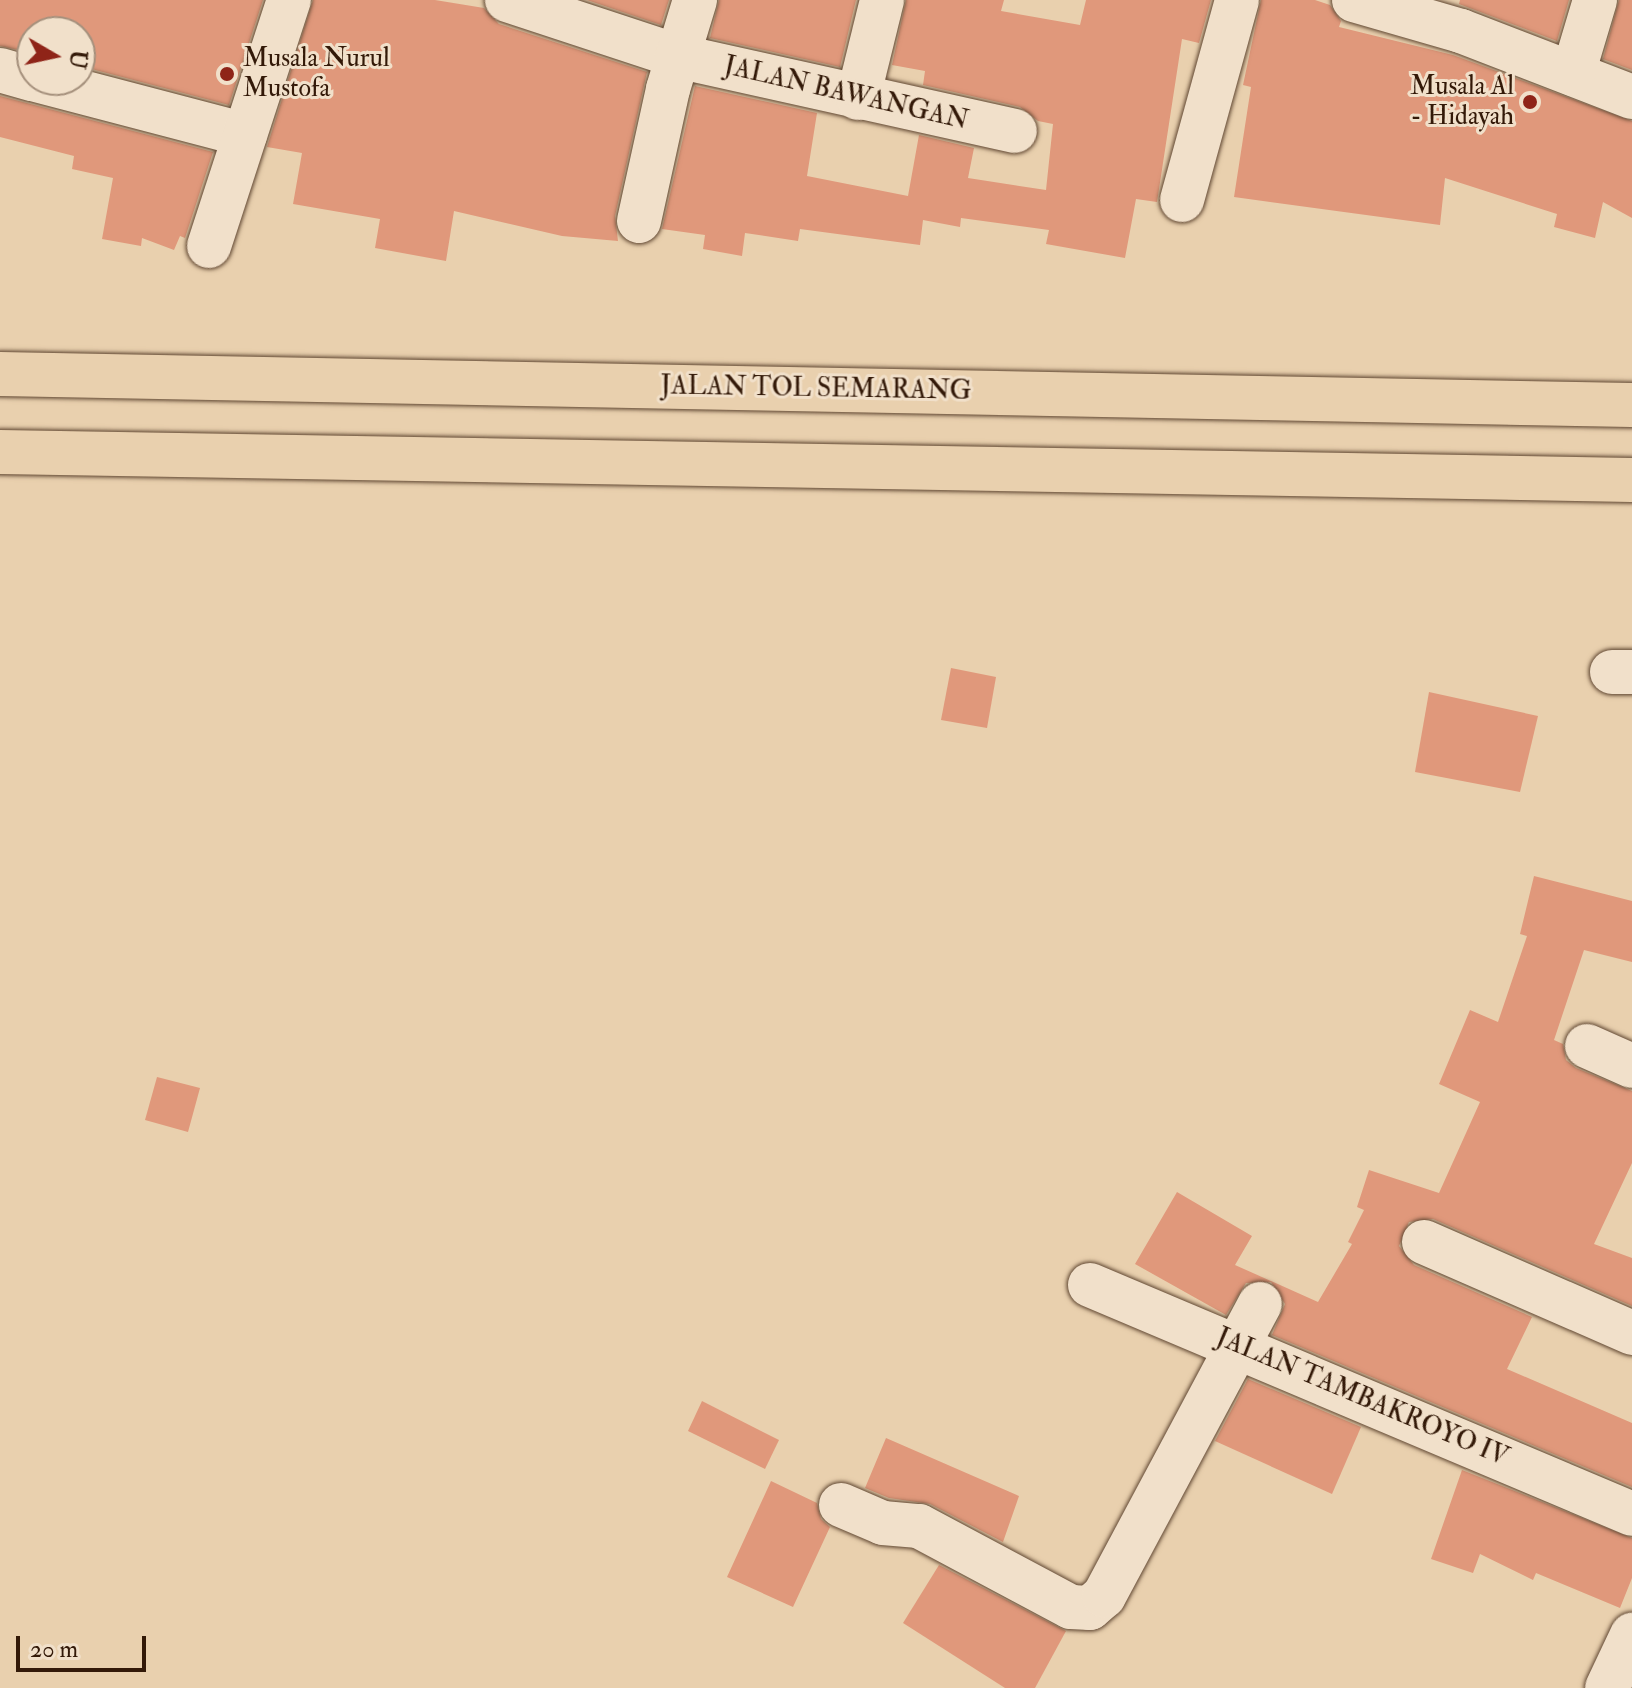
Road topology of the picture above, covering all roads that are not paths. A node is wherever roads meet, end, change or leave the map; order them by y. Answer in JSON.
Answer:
{"nodes":[{"id":1,"x":289,"y":0,"type":"edge"},
{"id":2,"x":507,"y":0,"type":"edge"},
{"id":3,"x":695,"y":0,"type":"edge"},
{"id":4,"x":882,"y":0,"type":"edge"},
{"id":5,"x":1237,"y":0,"type":"edge"},
{"id":6,"x":1354,"y":0,"type":"edge"},
{"id":7,"x":1595,"y":0,"type":"edge"},
{"id":8,"x":677,"y":56,"type":"junction"},
{"id":9,"x":1573,"y":74,"type":"junction"},
{"id":10,"x":96,"y":95,"type":"edge"},
{"id":11,"x":1632,"y":97,"type":"edge"},
{"id":12,"x":858,"y":98,"type":"junction"},
{"id":13,"x":1015,"y":131,"type":"dead end"},
{"id":14,"x":245,"y":135,"type":"junction"},
{"id":15,"x":1182,"y":200,"type":"dead end"},
{"id":16,"x":639,"y":221,"type":"dead end"},
{"id":17,"x":209,"y":246,"type":"dead end"},
{"id":18,"x":0,"y":374,"type":"edge"},
{"id":19,"x":1632,"y":405,"type":"edge"},
{"id":20,"x":0,"y":452,"type":"edge"},
{"id":21,"x":1632,"y":480,"type":"edge"},
{"id":22,"x":1587,"y":1046,"type":"dead end"},
{"id":23,"x":1632,"y":1066,"type":"edge"},
{"id":24,"x":1424,"y":1242,"type":"dead end"},
{"id":25,"x":1090,"y":1285,"type":"dead end"},
{"id":26,"x":1260,"y":1304,"type":"dead end"},
{"id":27,"x":1632,"y":1333,"type":"edge"},
{"id":28,"x":1237,"y":1344,"type":"junction"},
{"id":29,"x":841,"y":1505,"type":"dead end"},
{"id":30,"x":1632,"y":1514,"type":"edge"},
{"id":31,"x":1632,"y":1635,"type":"edge"},
{"id":32,"x":1607,"y":1688,"type":"edge"}],
"edges":[{"from":1,"to":14,"type":"street"},
{"from":2,"to":8,"type":"street","name":"JALAN BAWANGAN"},
{"from":3,"to":8,"type":"street"},
{"from":4,"to":12,"type":"street"},
{"from":5,"to":15,"type":"street"},
{"from":6,"to":9,"type":"street"},
{"from":7,"to":9,"type":"street"},
{"from":8,"to":12,"type":"street","name":"JALAN BAWANGAN"},
{"from":8,"to":16,"type":"street"},
{"from":9,"to":11,"type":"street"},
{"from":10,"to":14,"type":"street"},
{"from":12,"to":13,"type":"street","name":"JALAN BAWANGAN"},
{"from":14,"to":17,"type":"street"},
{"from":18,"to":19,"type":"highway","name":"JALAN TOL SEMARANG"},
{"from":20,"to":21,"type":"highway"},
{"from":22,"to":23,"type":"street"},
{"from":24,"to":27,"type":"street"},
{"from":25,"to":28,"type":"street","name":"JALAN TAMBAKROYO IV"},
{"from":26,"to":28,"type":"street"},
{"from":28,"to":29,"type":"street"},
{"from":28,"to":30,"type":"street","name":"JALAN TAMBAKROYO IV"},
{"from":31,"to":32,"type":"street"}]}
